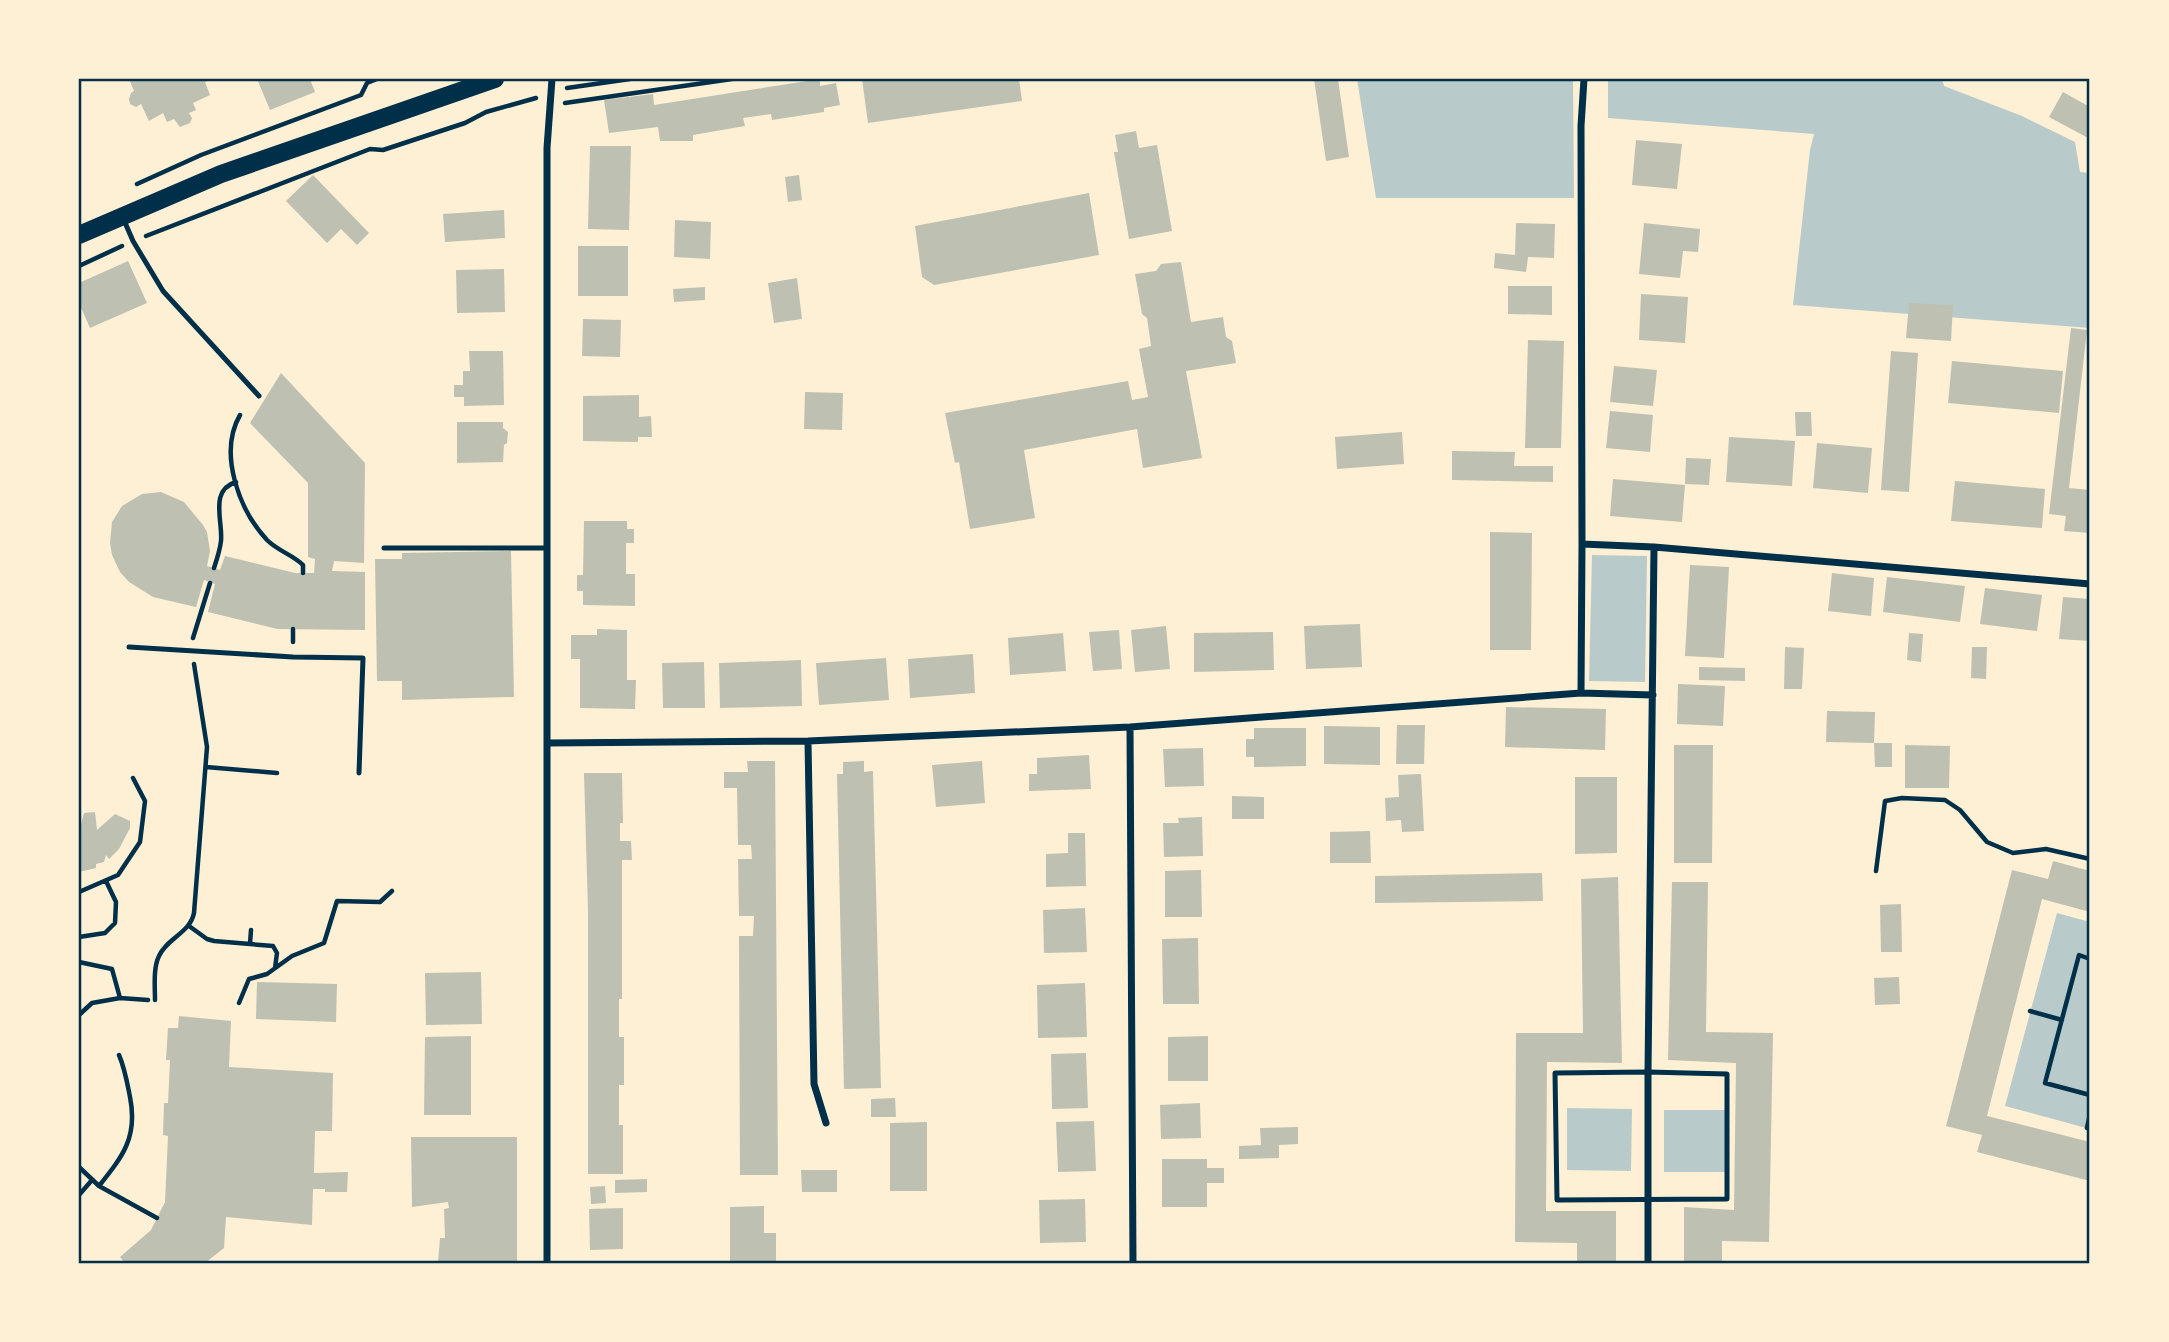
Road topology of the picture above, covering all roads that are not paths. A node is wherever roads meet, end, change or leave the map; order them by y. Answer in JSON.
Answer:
{"nodes":[{"id":1,"x":491,"y":79,"type":"edge"},
{"id":2,"x":552,"y":79,"type":"edge"},
{"id":3,"x":1584,"y":79,"type":"edge"},
{"id":4,"x":122,"y":215,"type":"junction"},
{"id":5,"x":79,"y":235,"type":"edge"},
{"id":6,"x":259,"y":396,"type":"dead end"},
{"id":7,"x":1582,"y":544,"type":"junction"},
{"id":8,"x":1654,"y":547,"type":"junction"},
{"id":9,"x":384,"y":548,"type":"dead end"},
{"id":10,"x":547,"y":548,"type":"junction"},
{"id":11,"x":2090,"y":584,"type":"edge"},
{"id":12,"x":129,"y":647,"type":"dead end"},
{"id":13,"x":1580,"y":693,"type":"junction"},
{"id":14,"x":1653,"y":695,"type":"junction"},
{"id":15,"x":1130,"y":727,"type":"junction"},
{"id":16,"x":808,"y":741,"type":"junction"},
{"id":17,"x":548,"y":743,"type":"junction"},
{"id":18,"x":359,"y":773,"type":"dead end"},
{"id":19,"x":1648,"y":1072,"type":"junction"},
{"id":20,"x":826,"y":1123,"type":"dead end"},
{"id":21,"x":1647,"y":1199,"type":"junction"},
{"id":22,"x":547,"y":1263,"type":"edge"},
{"id":23,"x":1133,"y":1263,"type":"edge"},
{"id":24,"x":1648,"y":1263,"type":"edge"}],
"edges":[{"from":1,"to":4,"type":"main road"},
{"from":2,"to":10,"type":"street"},
{"from":3,"to":7,"type":"street"},
{"from":4,"to":5,"type":"main road"},
{"from":4,"to":6,"type":"lane"},
{"from":7,"to":8,"type":"street"},
{"from":7,"to":13,"type":"street"},
{"from":8,"to":11,"type":"street"},
{"from":8,"to":14,"type":"street"},
{"from":9,"to":10,"type":"lane"},
{"from":10,"to":17,"type":"street"},
{"from":12,"to":18,"type":"lane"},
{"from":13,"to":14,"type":"street"},
{"from":13,"to":15,"type":"street"},
{"from":14,"to":19,"type":"street"},
{"from":15,"to":16,"type":"street"},
{"from":15,"to":23,"type":"street"},
{"from":16,"to":17,"type":"street"},
{"from":16,"to":20,"type":"street"},
{"from":17,"to":22,"type":"street"},
{"from":19,"to":21,"type":"street"},
{"from":19,"to":21,"type":"lane"},
{"from":19,"to":21,"type":"lane"},
{"from":21,"to":24,"type":"street"}]}
